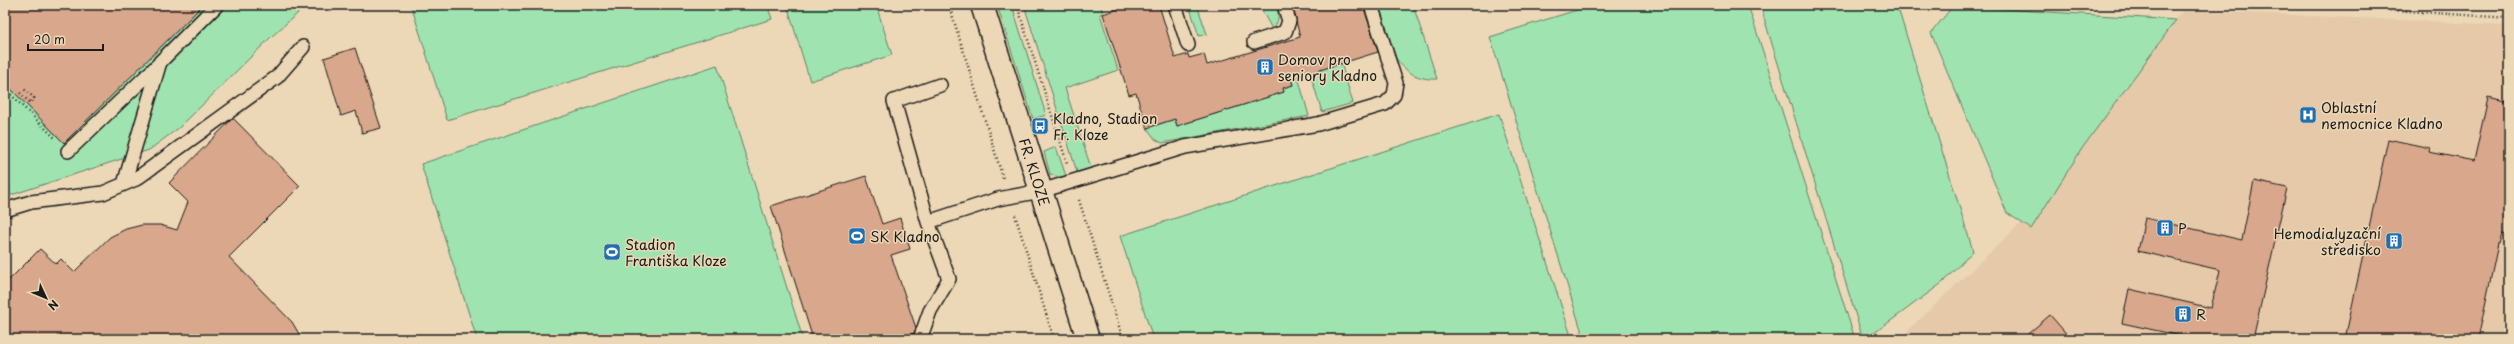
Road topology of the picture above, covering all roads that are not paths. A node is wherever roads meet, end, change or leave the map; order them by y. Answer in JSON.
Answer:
{"nodes":[{"id":1,"x":218,"y":5,"type":"edge"},
{"id":2,"x":982,"y":5,"type":"edge"},
{"id":3,"x":1175,"y":5,"type":"edge"},
{"id":4,"x":1284,"y":5,"type":"edge"},
{"id":5,"x":1371,"y":5,"type":"edge"},
{"id":6,"x":1254,"y":42,"type":"dead end"},
{"id":7,"x":1188,"y":45,"type":"dead end"},
{"id":8,"x":303,"y":47,"type":"dead end"},
{"id":9,"x":160,"y":62,"type":"junction"},
{"id":10,"x":940,"y":85,"type":"dead end"},
{"id":11,"x":68,"y":151,"type":"road end"},
{"id":12,"x":124,"y":184,"type":"junction"},
{"id":13,"x":1041,"y":191,"type":"junction"},
{"id":14,"x":5,"y":210,"type":"edge"},
{"id":15,"x":928,"y":222,"type":"junction"},
{"id":16,"x":920,"y":339,"type":"edge"},
{"id":17,"x":1088,"y":339,"type":"edge"}],
"edges":[{"from":1,"to":9,"type":"lane"},
{"from":2,"to":13,"type":"street","name":"FR. KLOZE"},
{"from":3,"to":7,"type":"lane"},
{"from":4,"to":6,"type":"lane"},
{"from":5,"to":13,"type":"lane"},
{"from":8,"to":12,"type":"lane"},
{"from":9,"to":11,"type":"lane"},
{"from":9,"to":12,"type":"lane"},
{"from":10,"to":15,"type":"lane"},
{"from":12,"to":14,"type":"lane"},
{"from":13,"to":15,"type":"lane"},
{"from":13,"to":17,"type":"street","name":"FR. KLOZE"},
{"from":15,"to":16,"type":"lane"}]}
